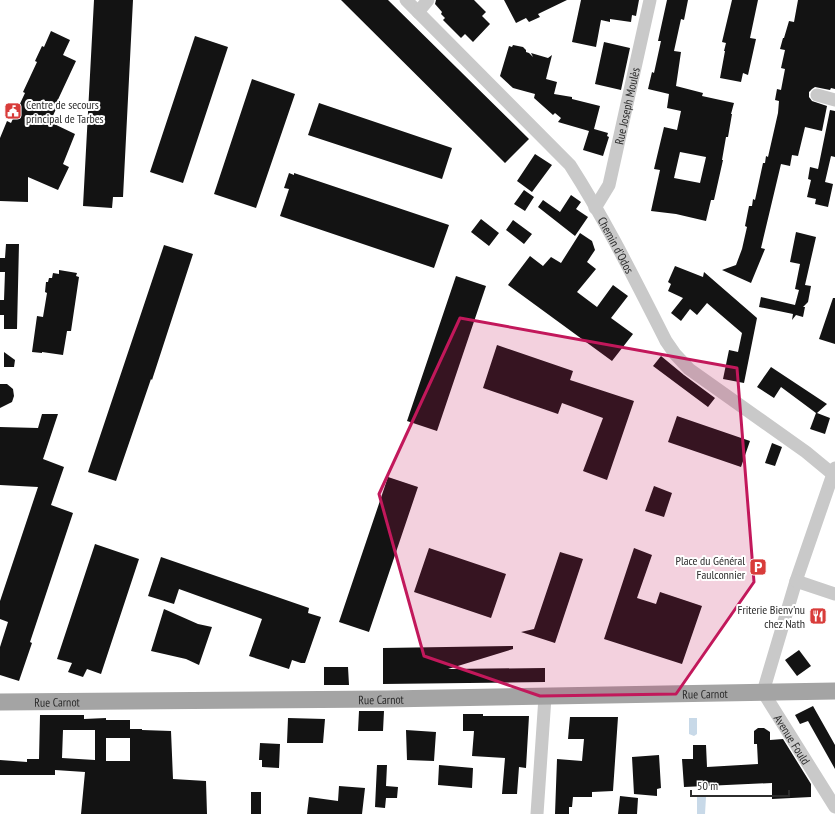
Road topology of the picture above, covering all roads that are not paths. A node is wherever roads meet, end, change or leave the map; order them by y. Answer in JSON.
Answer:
{"nodes":[{"id":1,"x":406,"y":0,"type":"edge"},
{"id":2,"x":428,"y":0,"type":"edge"},
{"id":3,"x":650,"y":0,"type":"edge"},
{"id":4,"x":418,"y":12,"type":"junction"},
{"id":5,"x":817,"y":96,"type":"dead end"},
{"id":6,"x":835,"y":100,"type":"edge"},
{"id":7,"x":595,"y":208,"type":"junction"},
{"id":8,"x":834,"y":473,"type":"edge"},
{"id":9,"x":796,"y":581,"type":"junction"},
{"id":10,"x":835,"y":594,"type":"edge"},
{"id":11,"x":835,"y":691,"type":"edge"},
{"id":12,"x":763,"y":692,"type":"junction"},
{"id":13,"x":545,"y":697,"type":"junction"},
{"id":14,"x":0,"y":702,"type":"edge"},
{"id":15,"x":835,"y":807,"type":"edge"},
{"id":16,"x":536,"y":814,"type":"edge"}],
"edges":[{"from":1,"to":4,"type":"street","name":"Chemin d'Odos"},
{"from":2,"to":4,"type":"street"},
{"from":3,"to":7,"type":"street","name":"Rue Joseph Moulès"},
{"from":4,"to":7,"type":"street","name":"Chemin d'Odos"},
{"from":5,"to":6,"type":"street"},
{"from":7,"to":8,"type":"street","name":"Chemin d'Odos"},
{"from":8,"to":9,"type":"street"},
{"from":9,"to":10,"type":"street"},
{"from":9,"to":12,"type":"street"},
{"from":11,"to":12,"type":"main road","name":"Rue Carnot"},
{"from":12,"to":13,"type":"main road","name":"Rue Carnot"},
{"from":12,"to":15,"type":"street","name":"Avenue Fould"},
{"from":13,"to":14,"type":"main road","name":"Rue Carnot"},
{"from":13,"to":16,"type":"street"}]}
